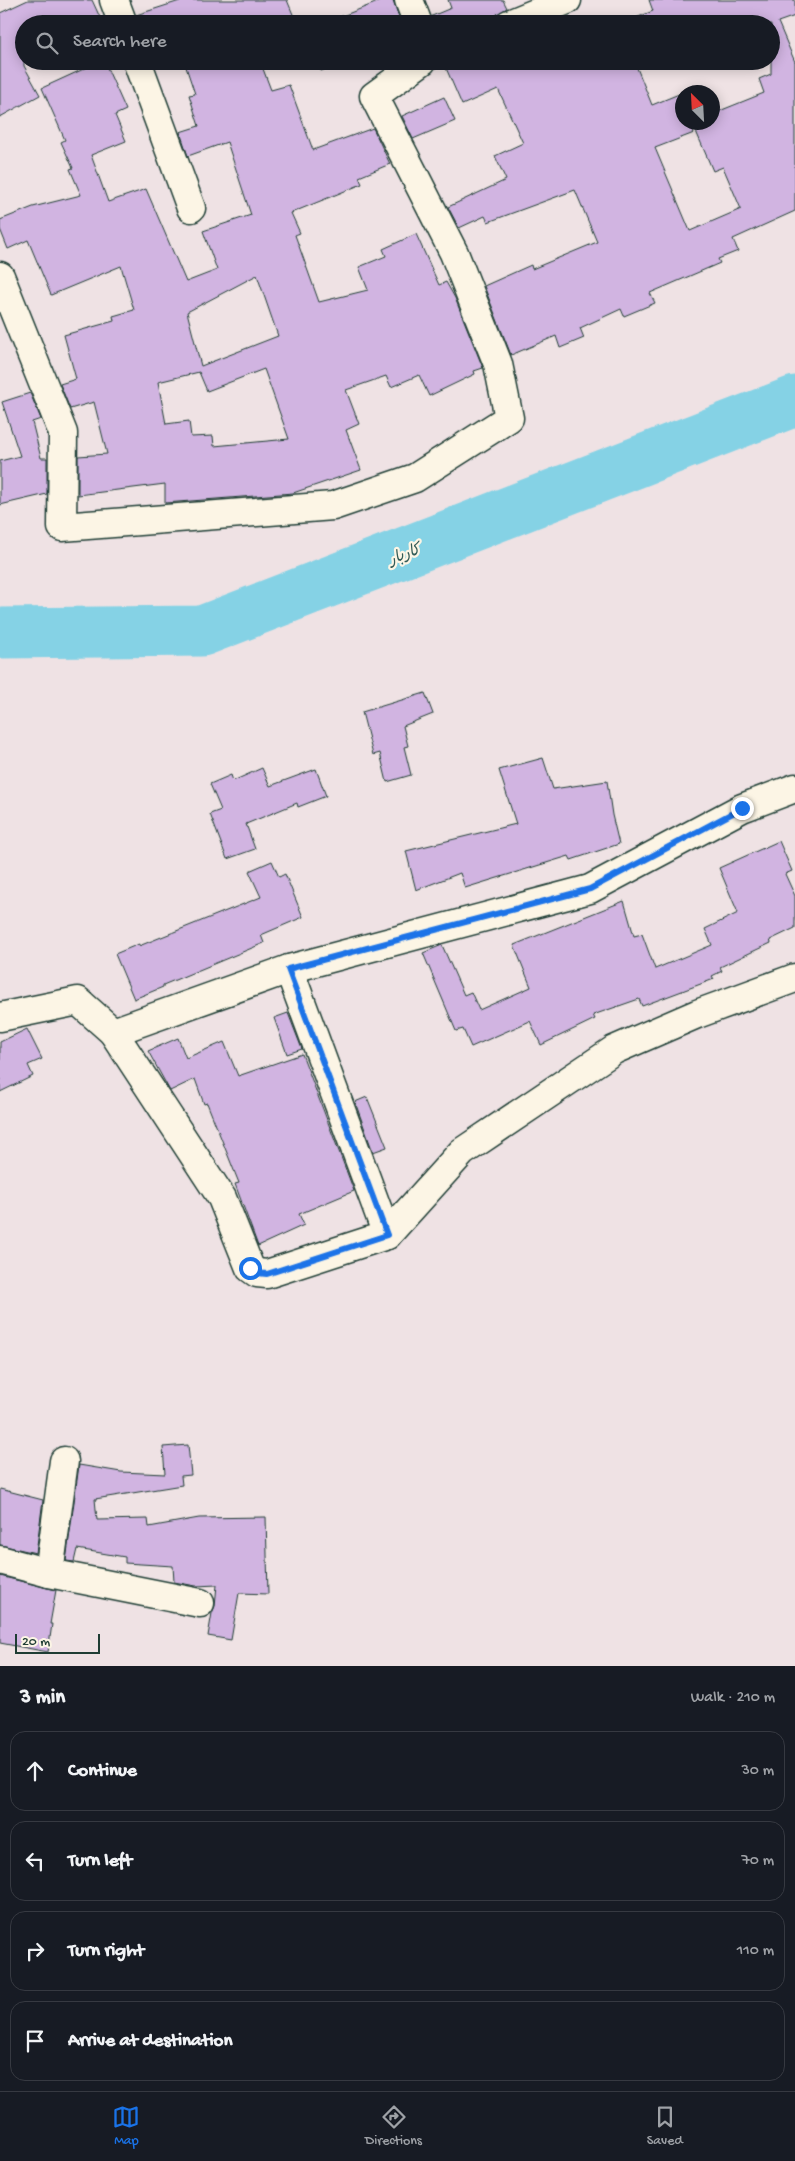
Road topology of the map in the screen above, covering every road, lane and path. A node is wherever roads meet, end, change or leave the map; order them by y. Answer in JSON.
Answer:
{"nodes":[{"id":1,"x":114,"y":0,"type":"edge"},
{"id":2,"x":409,"y":0,"type":"edge"},
{"id":3,"x":567,"y":0,"type":"edge"},
{"id":4,"x":120,"y":15,"type":"edge"},
{"id":5,"x":415,"y":15,"type":"edge"},
{"id":6,"x":531,"y":15,"type":"edge"},
{"id":7,"x":140,"y":70,"type":"edge"},
{"id":8,"x":410,"y":70,"type":"edge"},
{"id":9,"x":191,"y":208,"type":"dead end"},
{"id":10,"x":0,"y":276,"type":"edge"},
{"id":11,"x":795,"y":788,"type":"edge"},
{"id":12,"x":288,"y":969,"type":"junction"},
{"id":13,"x":795,"y":978,"type":"edge"},
{"id":14,"x":0,"y":1017,"type":"edge"},
{"id":15,"x":113,"y":1032,"type":"junction"},
{"id":16,"x":387,"y":1235,"type":"junction"},
{"id":17,"x":64,"y":1461,"type":"dead end"},
{"id":18,"x":0,"y":1560,"type":"edge"},
{"id":19,"x":49,"y":1573,"type":"junction"},
{"id":20,"x":200,"y":1603,"type":"dead end"}],
"edges":[{"from":1,"to":4,"type":"street"},
{"from":2,"to":5,"type":"street"},
{"from":3,"to":6,"type":"street"},
{"from":7,"to":9,"type":"street"},
{"from":8,"to":10,"type":"street"},
{"from":11,"to":12,"type":"street"},
{"from":12,"to":15,"type":"street"},
{"from":12,"to":16,"type":"street"},
{"from":13,"to":16,"type":"street"},
{"from":14,"to":15,"type":"street"},
{"from":15,"to":16,"type":"street"},
{"from":17,"to":19,"type":"street"},
{"from":18,"to":19,"type":"street"},
{"from":19,"to":20,"type":"street"}]}
